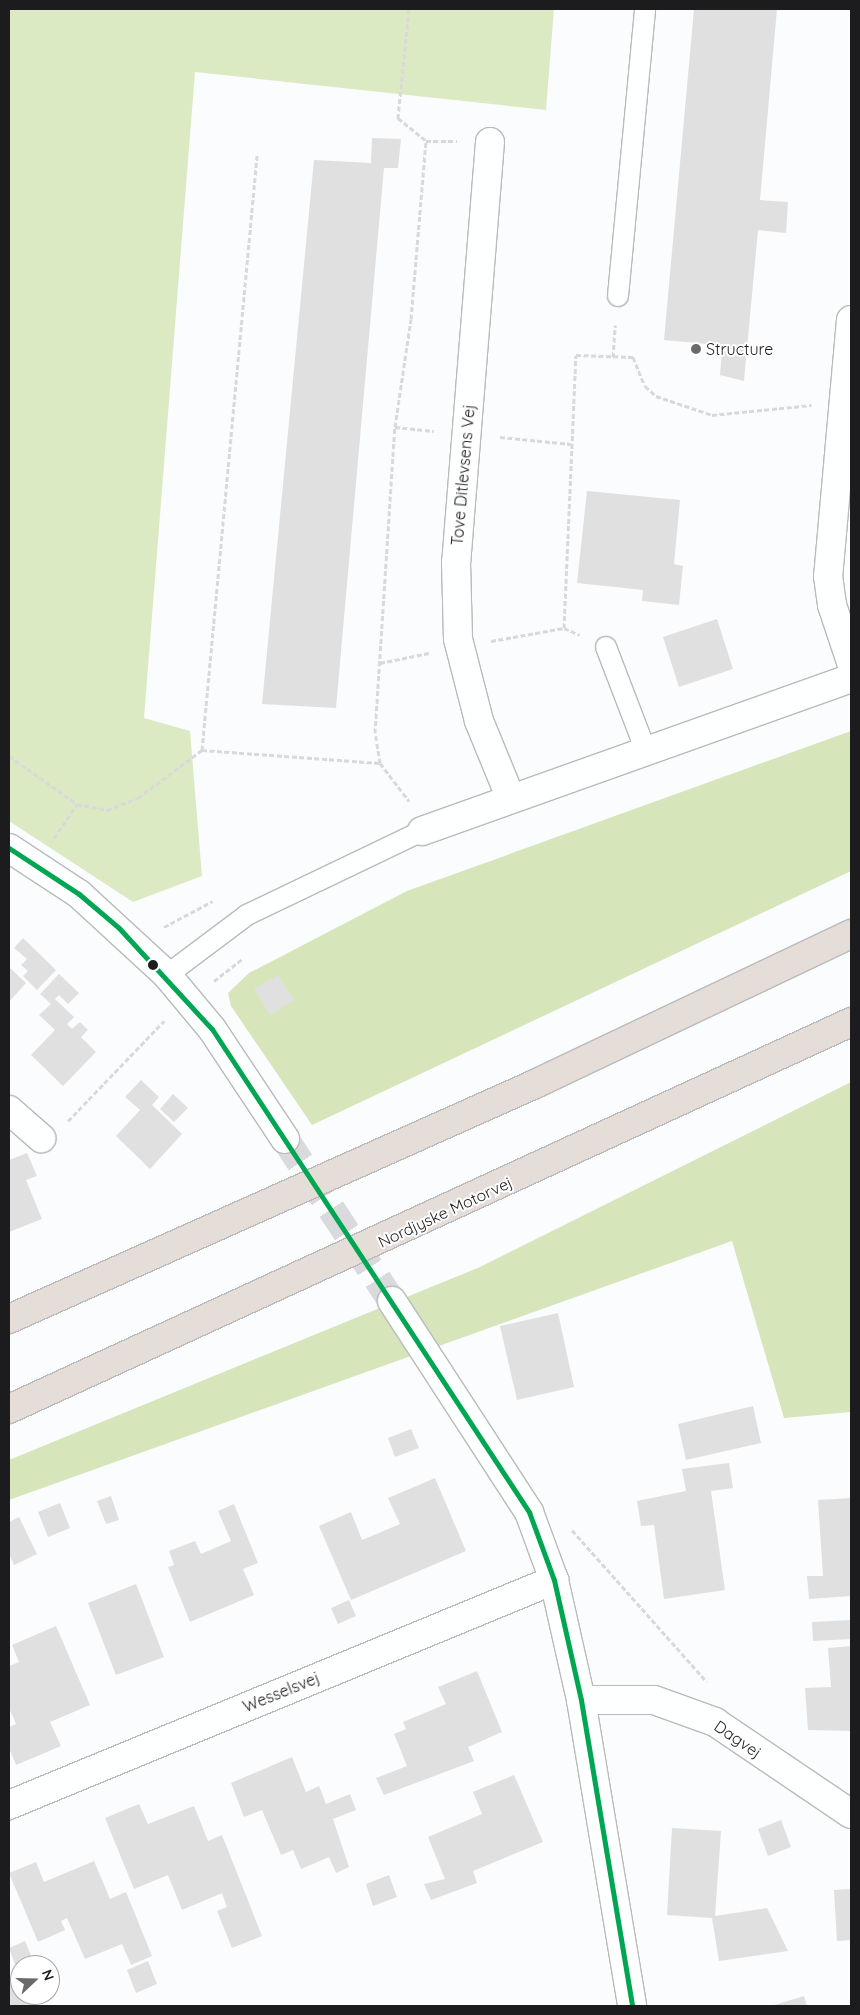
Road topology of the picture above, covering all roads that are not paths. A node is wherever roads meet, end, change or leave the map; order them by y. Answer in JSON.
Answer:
{"nodes":[{"id":1,"x":645,"y":9,"type":"edge"},
{"id":2,"x":490,"y":142,"type":"dead end"},
{"id":3,"x":618,"y":296,"type":"dead end"},
{"id":4,"x":851,"y":320,"type":"edge"},
{"id":5,"x":606,"y":647,"type":"dead end"},
{"id":6,"x":851,"y":662,"type":"edge"},
{"id":7,"x":851,"y":678,"type":"edge"},
{"id":8,"x":646,"y":751,"type":"junction"},
{"id":9,"x":511,"y":799,"type":"junction"},
{"id":10,"x":422,"y":831,"type":"joint"},
{"id":11,"x":9,"y":848,"type":"edge"},
{"id":12,"x":851,"y":934,"type":"edge"},
{"id":13,"x":167,"y":975,"type":"junction"},
{"id":14,"x":851,"y":1022,"type":"edge"},
{"id":15,"x":9,"y":1110,"type":"edge"},
{"id":16,"x":41,"y":1138,"type":"road end"},
{"id":17,"x":285,"y":1139,"type":"tunnel mouth"},
{"id":18,"x":392,"y":1301,"type":"tunnel mouth"},
{"id":19,"x":9,"y":1319,"type":"edge"},
{"id":20,"x":9,"y":1409,"type":"edge"},
{"id":21,"x":554,"y":1580,"type":"junction"},
{"id":22,"x":581,"y":1700,"type":"junction"},
{"id":23,"x":9,"y":1805,"type":"edge"},
{"id":24,"x":851,"y":1814,"type":"edge"},
{"id":25,"x":632,"y":2006,"type":"edge"}],
"edges":[{"from":1,"to":3,"type":"lane"},
{"from":2,"to":9,"type":"street","name":"Tove Ditlevsens Vej"},
{"from":4,"to":6,"type":"street"},
{"from":5,"to":8,"type":"lane"},
{"from":7,"to":8,"type":"street"},
{"from":8,"to":9,"type":"street"},
{"from":9,"to":10,"type":"street"},
{"from":10,"to":13,"type":"lane"},
{"from":11,"to":13,"type":"street"},
{"from":12,"to":19,"type":"highway"},
{"from":13,"to":17,"type":"street"},
{"from":14,"to":20,"type":"highway","name":"Nordjyske Motorvej"},
{"from":15,"to":16,"type":"street"},
{"from":18,"to":21,"type":"street"},
{"from":21,"to":22,"type":"street"},
{"from":21,"to":23,"type":"street","name":"Wesselsvej"},
{"from":22,"to":24,"type":"street","name":"Dagvej"},
{"from":22,"to":25,"type":"street"}]}
